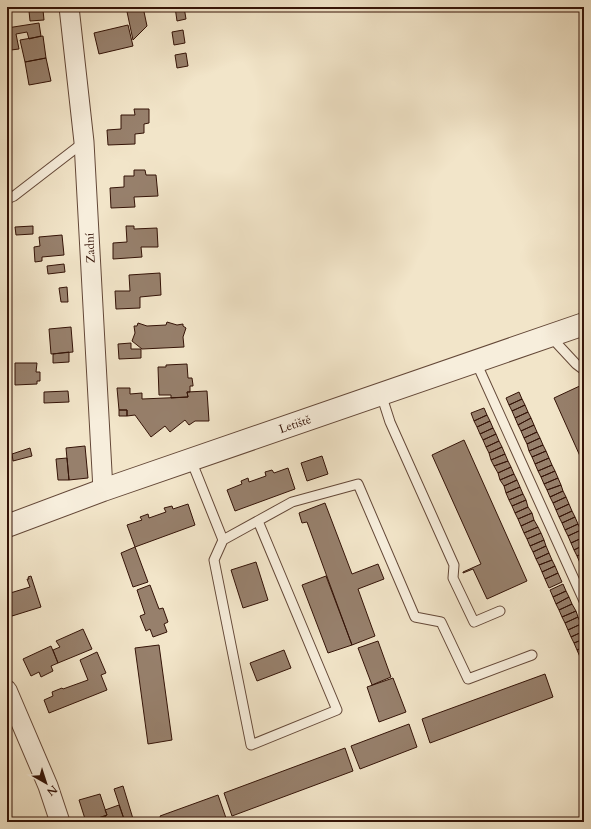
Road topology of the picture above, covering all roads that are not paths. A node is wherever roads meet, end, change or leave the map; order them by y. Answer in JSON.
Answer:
{"nodes":[{"id":1,"x":69,"y":7,"type":"edge"},
{"id":2,"x":84,"y":142,"type":"junction"},
{"id":3,"x":7,"y":199,"type":"edge"},
{"id":4,"x":584,"y":324,"type":"edge"},
{"id":5,"x":550,"y":336,"type":"junction"},
{"id":6,"x":476,"y":362,"type":"junction"},
{"id":7,"x":584,"y":370,"type":"edge"},
{"id":8,"x":381,"y":394,"type":"junction"},
{"id":9,"x":191,"y":460,"type":"junction"},
{"id":10,"x":103,"y":490,"type":"junction"},
{"id":11,"x":258,"y":521,"type":"junction"},
{"id":12,"x":7,"y":526,"type":"edge"},
{"id":13,"x":223,"y":540,"type":"junction"},
{"id":14,"x":584,"y":601,"type":"edge"},
{"id":15,"x":500,"y":611,"type":"dead end"},
{"id":16,"x":532,"y":655,"type":"dead end"},
{"id":17,"x":7,"y":690,"type":"edge"},
{"id":18,"x":60,"y":822,"type":"edge"}],
"edges":[{"from":1,"to":2,"type":"street","name":"Zadní"},
{"from":2,"to":3,"type":"lane"},
{"from":2,"to":10,"type":"street","name":"Zadní"},
{"from":4,"to":5,"type":"street","name":"Letiště"},
{"from":5,"to":6,"type":"street","name":"Letiště"},
{"from":5,"to":7,"type":"lane"},
{"from":6,"to":8,"type":"street","name":"Letiště"},
{"from":6,"to":14,"type":"lane"},
{"from":8,"to":9,"type":"street","name":"Letiště"},
{"from":8,"to":15,"type":"lane"},
{"from":9,"to":10,"type":"street","name":"Letiště"},
{"from":9,"to":13,"type":"lane"},
{"from":10,"to":12,"type":"street","name":"Letiště"},
{"from":11,"to":13,"type":"lane"},
{"from":11,"to":13,"type":"lane"},
{"from":11,"to":16,"type":"lane"},
{"from":17,"to":18,"type":"street"}]}
